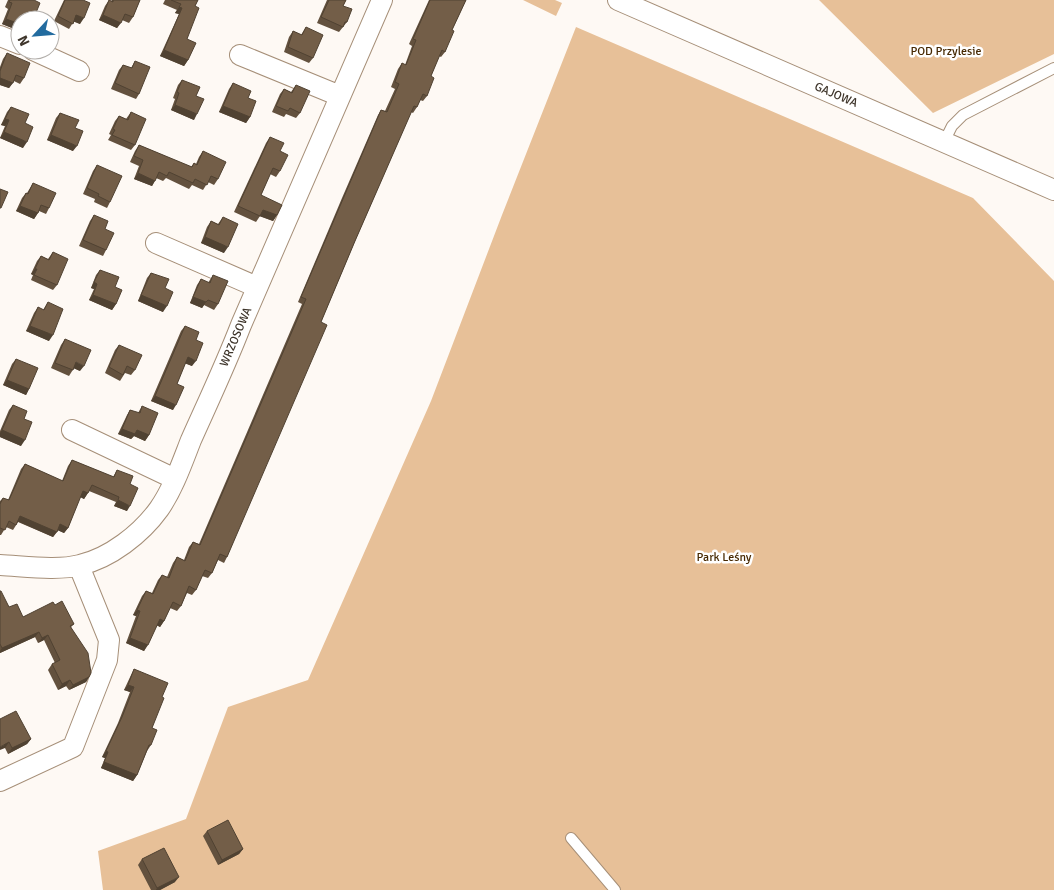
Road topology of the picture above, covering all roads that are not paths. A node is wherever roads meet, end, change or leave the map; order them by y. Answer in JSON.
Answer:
{"nodes":[{"id":1,"x":382,"y":0,"type":"edge"},
{"id":2,"x":618,"y":0,"type":"edge"},
{"id":3,"x":240,"y":55,"type":"dead end"},
{"id":4,"x":55,"y":60,"type":"edge"},
{"id":5,"x":1054,"y":68,"type":"edge"},
{"id":6,"x":79,"y":71,"type":"dead end"},
{"id":7,"x":340,"y":96,"type":"junction"},
{"id":8,"x":944,"y":142,"type":"junction"},
{"id":9,"x":1054,"y":190,"type":"edge"},
{"id":10,"x":156,"y":243,"type":"dead end"},
{"id":11,"x":258,"y":287,"type":"junction"},
{"id":12,"x":72,"y":430,"type":"dead end"},
{"id":13,"x":175,"y":479,"type":"junction"},
{"id":14,"x":0,"y":565,"type":"edge"},
{"id":15,"x":79,"y":566,"type":"junction"},
{"id":16,"x":0,"y":781,"type":"edge"},
{"id":17,"x":571,"y":838,"type":"dead end"},
{"id":18,"x":615,"y":890,"type":"edge"}],
"edges":[{"from":1,"to":7,"type":"street","name":"WRZOSOWA"},
{"from":2,"to":8,"type":"street","name":"GAJOWA"},
{"from":3,"to":7,"type":"street"},
{"from":4,"to":6,"type":"street"},
{"from":5,"to":8,"type":"lane"},
{"from":7,"to":11,"type":"street","name":"WRZOSOWA"},
{"from":8,"to":9,"type":"street","name":"GAJOWA"},
{"from":10,"to":11,"type":"street"},
{"from":11,"to":13,"type":"street","name":"WRZOSOWA"},
{"from":12,"to":13,"type":"street"},
{"from":13,"to":15,"type":"street","name":"WRZOSOWA"},
{"from":14,"to":15,"type":"street","name":"WRZOSOWA"},
{"from":15,"to":16,"type":"street"},
{"from":17,"to":18,"type":"lane"}]}
